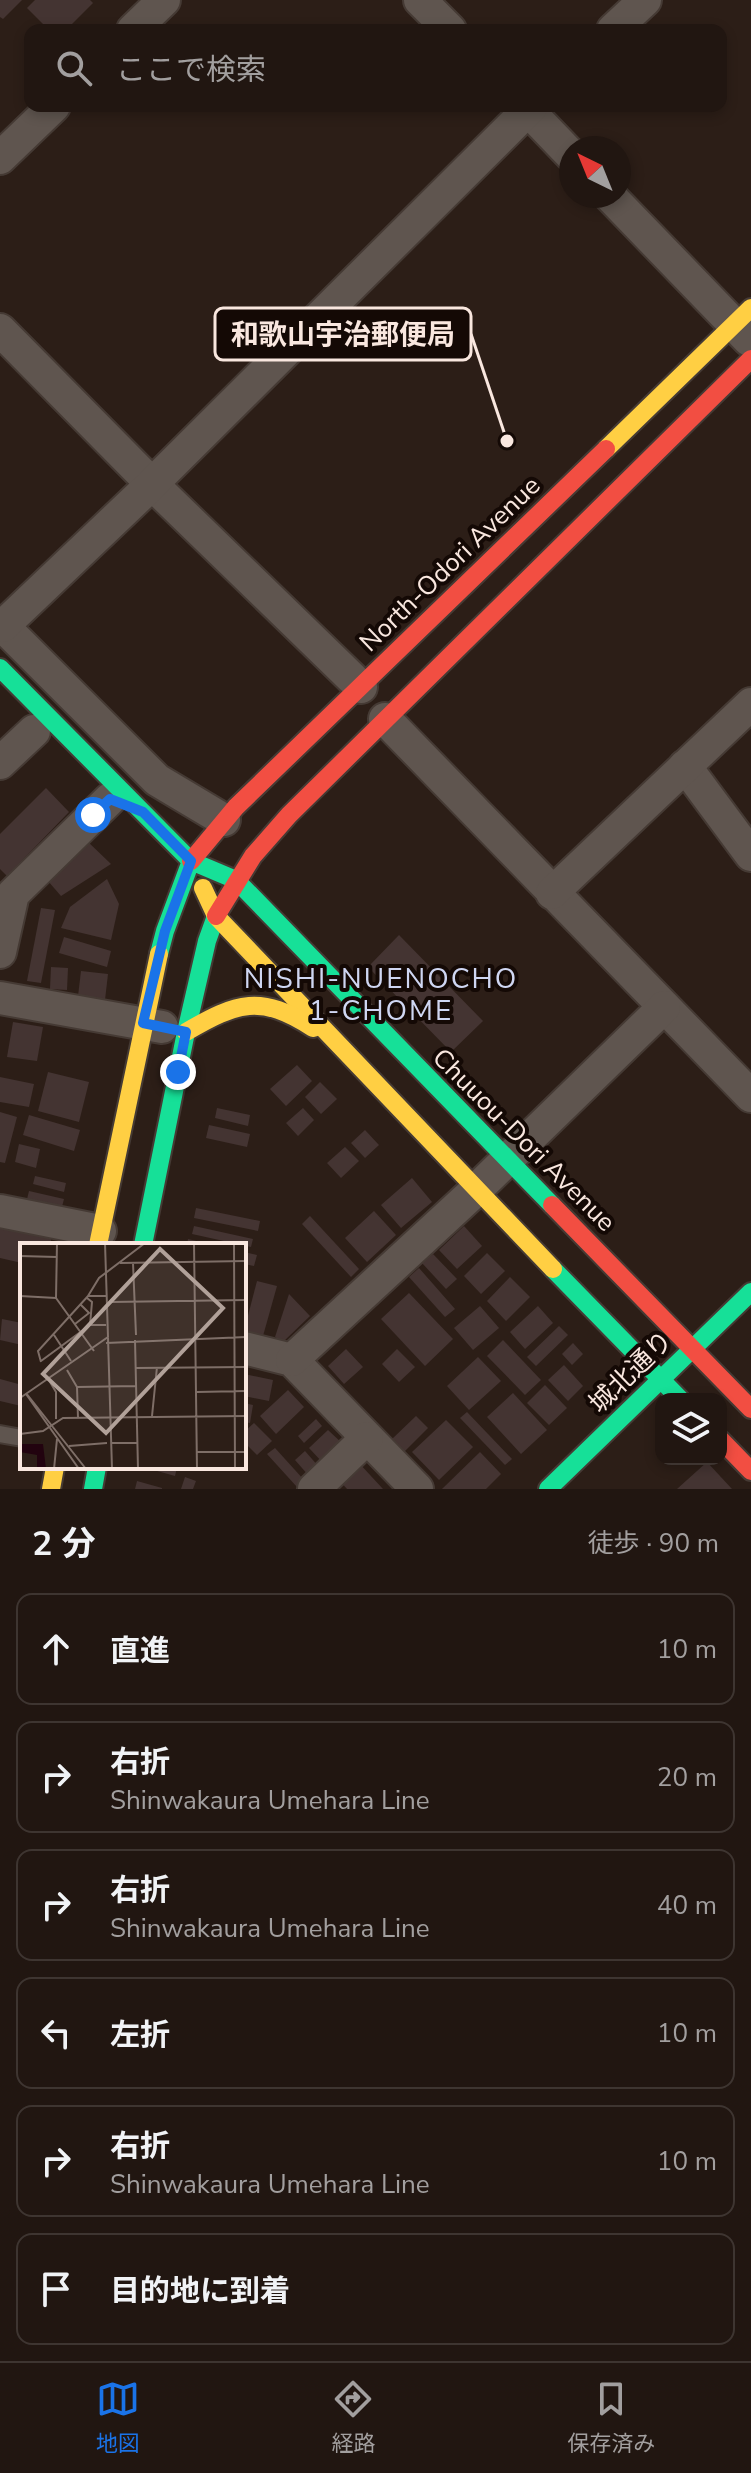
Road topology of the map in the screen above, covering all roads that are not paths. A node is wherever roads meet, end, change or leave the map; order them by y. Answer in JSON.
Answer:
{"nodes":[{"id":1,"x":164,"y":0,"type":"edge"},
{"id":2,"x":420,"y":0,"type":"edge"},
{"id":3,"x":645,"y":0,"type":"edge"},
{"id":4,"x":139,"y":24,"type":"edge"},
{"id":5,"x":444,"y":24,"type":"edge"},
{"id":6,"x":619,"y":24,"type":"edge"},
{"id":7,"x":48,"y":112,"type":"edge"},
{"id":8,"x":523,"y":112,"type":"edge"},
{"id":9,"x":532,"y":112,"type":"edge"},
{"id":10,"x":559,"y":142,"type":"edge"},
{"id":11,"x":0,"y":158,"type":"edge"},
{"id":12,"x":623,"y":208,"type":"edge"},
{"id":13,"x":745,"y":325,"type":"edge"},
{"id":14,"x":0,"y":330,"type":"edge"},
{"id":15,"x":751,"y":359,"type":"edge"},
{"id":16,"x":152,"y":484,"type":"junction"},
{"id":17,"x":2,"y":625,"type":"edge"},
{"id":18,"x":0,"y":668,"type":"edge"},
{"id":19,"x":361,"y":687,"type":"junction"},
{"id":20,"x":0,"y":695,"type":"edge"},
{"id":21,"x":751,"y":704,"type":"edge"},
{"id":22,"x":385,"y":719,"type":"junction"},
{"id":23,"x":34,"y":731,"type":"junction"},
{"id":24,"x":0,"y":763,"type":"edge"},
{"id":25,"x":685,"y":766,"type":"junction"},
{"id":26,"x":110,"y":799,"type":"junction"},
{"id":27,"x":143,"y":812,"type":"junction"},
{"id":28,"x":224,"y":820,"type":"junction"},
{"id":29,"x":751,"y":855,"type":"edge"},
{"id":30,"x":191,"y":861,"type":"junction"},
{"id":31,"x":236,"y":880,"type":"junction"},
{"id":32,"x":6,"y":888,"type":"edge"},
{"id":33,"x":552,"y":893,"type":"junction"},
{"id":34,"x":216,"y":916,"type":"junction"},
{"id":35,"x":0,"y":952,"type":"edge"},
{"id":36,"x":0,"y":998,"type":"edge"},
{"id":37,"x":664,"y":1007,"type":"junction"},
{"id":38,"x":143,"y":1023,"type":"junction"},
{"id":39,"x":186,"y":1032,"type":"junction"},
{"id":40,"x":339,"y":1044,"type":"junction"},
{"id":41,"x":751,"y":1096,"type":"edge"},
{"id":42,"x":506,"y":1160,"type":"junction"},
{"id":43,"x":476,"y":1190,"type":"junction"},
{"id":44,"x":0,"y":1211,"type":"edge"},
{"id":45,"x":99,"y":1238,"type":"edge"},
{"id":46,"x":143,"y":1243,"type":"edge"},
{"id":47,"x":751,"y":1292,"type":"edge"},
{"id":48,"x":246,"y":1348,"type":"edge"},
{"id":49,"x":693,"y":1349,"type":"junction"},
{"id":50,"x":292,"y":1360,"type":"junction"},
{"id":51,"x":660,"y":1380,"type":"junction"},
{"id":52,"x":674,"y":1393,"type":"edge"},
{"id":53,"x":751,"y":1409,"type":"edge"},
{"id":54,"x":0,"y":1434,"type":"edge"},
{"id":55,"x":20,"y":1438,"type":"edge"},
{"id":56,"x":367,"y":1438,"type":"junction"},
{"id":57,"x":727,"y":1446,"type":"edge"},
{"id":58,"x":55,"y":1469,"type":"edge"},
{"id":59,"x":97,"y":1469,"type":"edge"},
{"id":60,"x":751,"y":1471,"type":"edge"},
{"id":61,"x":51,"y":1489,"type":"edge"},
{"id":62,"x":93,"y":1489,"type":"edge"},
{"id":63,"x":314,"y":1489,"type":"edge"},
{"id":64,"x":417,"y":1489,"type":"edge"},
{"id":65,"x":548,"y":1489,"type":"edge"}],
"edges":[{"from":1,"to":4,"type":"street"},
{"from":2,"to":5,"type":"street"},
{"from":3,"to":6,"type":"street"},
{"from":7,"to":11,"type":"street"},
{"from":8,"to":16,"type":"street"},
{"from":9,"to":10,"type":"street"},
{"from":12,"to":13,"type":"street"},
{"from":13,"to":19,"type":"main road","name":"North-Odori Avenue"},
{"from":14,"to":16,"type":"street"},
{"from":15,"to":22,"type":"main road"},
{"from":16,"to":17,"type":"street"},
{"from":16,"to":19,"type":"street"},
{"from":17,"to":28,"type":"street"},
{"from":18,"to":27,"type":"main road"},
{"from":19,"to":28,"type":"main road","name":"North-Odori Avenue"},
{"from":20,"to":23,"type":"street"},
{"from":21,"to":25,"type":"street"},
{"from":22,"to":31,"type":"main road"},
{"from":22,"to":33,"type":"street"},
{"from":23,"to":24,"type":"street"},
{"from":23,"to":26,"type":"street"},
{"from":25,"to":29,"type":"street"},
{"from":25,"to":33,"type":"street"},
{"from":26,"to":27,"type":"street"},
{"from":26,"to":32,"type":"street"},
{"from":27,"to":30,"type":"main road"},
{"from":28,"to":30,"type":"main road","name":"North-Odori Avenue"},
{"from":30,"to":31,"type":"main road","name":"Chuuou-Dori Avenue"},
{"from":30,"to":34,"type":"main road"},
{"from":30,"to":38,"type":"main road","name":"North-Odori Avenue"},
{"from":31,"to":34,"type":"main road"},
{"from":31,"to":42,"type":"main road","name":"Chuuou-Dori Avenue"},
{"from":32,"to":35,"type":"street"},
{"from":33,"to":37,"type":"street"},
{"from":34,"to":39,"type":"main road"},
{"from":34,"to":40,"type":"main road"},
{"from":36,"to":38,"type":"street"},
{"from":37,"to":41,"type":"street"},
{"from":37,"to":42,"type":"street"},
{"from":38,"to":39,"type":"street"},
{"from":38,"to":45,"type":"main road","name":"North-Odori Avenue"},
{"from":39,"to":40,"type":"main road"},
{"from":39,"to":46,"type":"main road"},
{"from":40,"to":43,"type":"main road"},
{"from":42,"to":43,"type":"street"},
{"from":42,"to":49,"type":"main road","name":"Chuuou-Dori Avenue"},
{"from":43,"to":50,"type":"street"},
{"from":43,"to":51,"type":"main road"},
{"from":44,"to":45,"type":"street"},
{"from":47,"to":49,"type":"main road","name":"城北通り"},
{"from":48,"to":50,"type":"street"},
{"from":49,"to":51,"type":"main road","name":"城北通り"},
{"from":49,"to":53,"type":"main road","name":"Chuuou-Dori Avenue"},
{"from":50,"to":56,"type":"street"},
{"from":51,"to":52,"type":"main road"},
{"from":51,"to":65,"type":"main road","name":"城北通り"},
{"from":54,"to":55,"type":"lane"},
{"from":56,"to":63,"type":"street"},
{"from":56,"to":64,"type":"street"},
{"from":57,"to":60,"type":"main road"},
{"from":58,"to":61,"type":"main road"},
{"from":59,"to":62,"type":"main road"}]}
